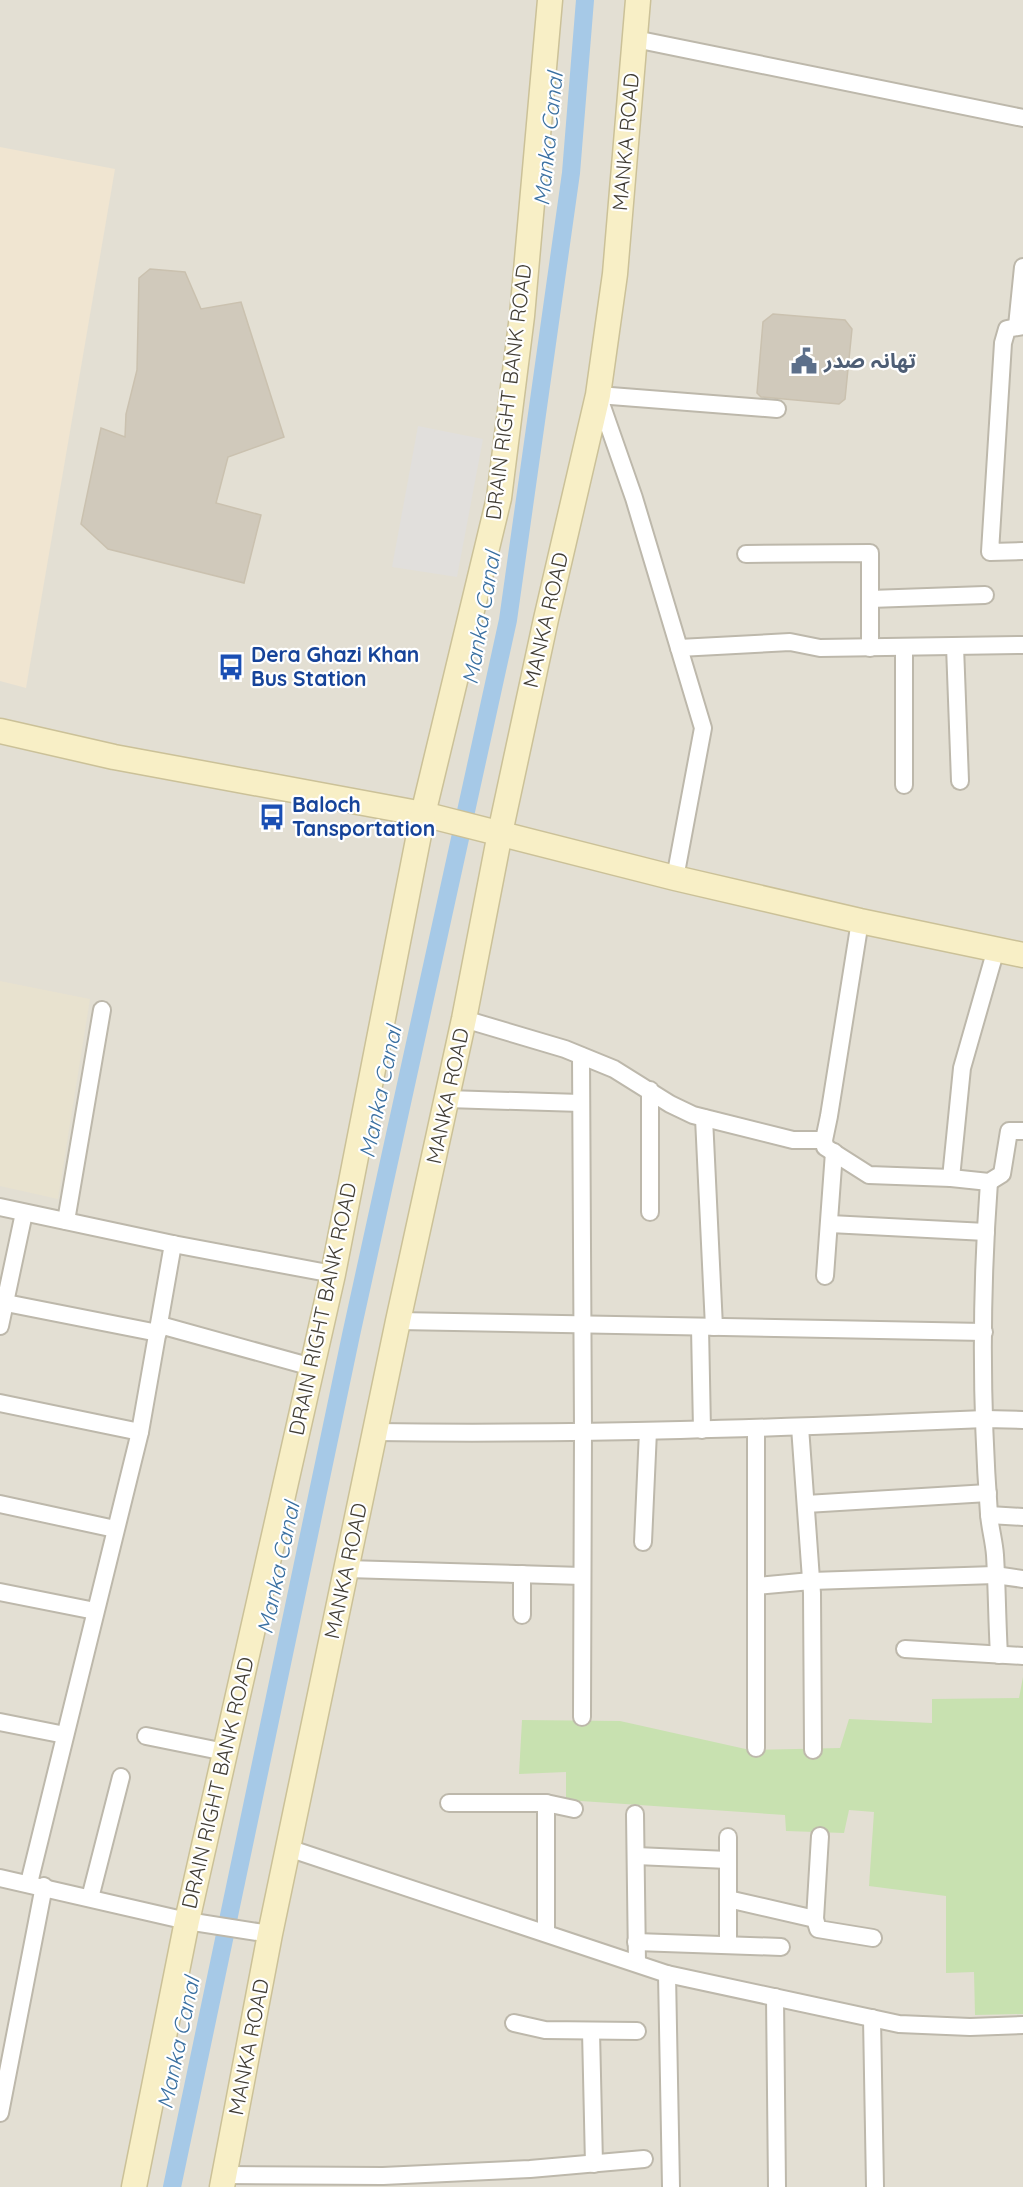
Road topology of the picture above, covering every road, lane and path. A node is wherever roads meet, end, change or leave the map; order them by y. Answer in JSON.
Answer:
{"nodes":[{"id":1,"x":550,"y":0,"type":"edge"},
{"id":2,"x":638,"y":0,"type":"edge"},
{"id":3,"x":635,"y":39,"type":"junction"},
{"id":4,"x":1023,"y":118,"type":"edge"},
{"id":5,"x":1023,"y":267,"type":"edge"},
{"id":6,"x":1020,"y":326,"type":"edge"},
{"id":7,"x":598,"y":395,"type":"junction"},
{"id":8,"x":777,"y":409,"type":"dead end"},
{"id":9,"x":1023,"y":551,"type":"edge"},
{"id":10,"x":746,"y":554,"type":"dead end"},
{"id":11,"x":985,"y":595,"type":"dead end"},
{"id":12,"x":870,"y":599,"type":"junction"},
{"id":13,"x":1023,"y":645,"type":"edge"},
{"id":14,"x":955,"y":646,"type":"junction"},
{"id":15,"x":904,"y":647,"type":"junction"},
{"id":16,"x":679,"y":648,"type":"junction"},
{"id":17,"x":870,"y":648,"type":"junction"},
{"id":18,"x":0,"y":731,"type":"edge"},
{"id":19,"x":960,"y":782,"type":"dead end"},
{"id":20,"x":904,"y":785,"type":"dead end"},
{"id":21,"x":423,"y":814,"type":"junction"},
{"id":22,"x":500,"y":833,"type":"junction"},
{"id":23,"x":675,"y":878,"type":"junction"},
{"id":24,"x":860,"y":921,"type":"junction"},
{"id":25,"x":996,"y":949,"type":"junction"},
{"id":26,"x":1023,"y":955,"type":"edge"},
{"id":27,"x":102,"y":1010,"type":"dead end"},
{"id":28,"x":464,"y":1018,"type":"junction"},
{"id":29,"x":581,"y":1056,"type":"junction"},
{"id":30,"x":650,"y":1090,"type":"junction"},
{"id":31,"x":447,"y":1099,"type":"junction"},
{"id":32,"x":581,"y":1103,"type":"junction"},
{"id":33,"x":704,"y":1118,"type":"junction"},
{"id":34,"x":1023,"y":1131,"type":"edge"},
{"id":35,"x":829,"y":1146,"type":"junction"},
{"id":36,"x":951,"y":1178,"type":"junction"},
{"id":37,"x":989,"y":1182,"type":"junction"},
{"id":38,"x":0,"y":1207,"type":"edge"},
{"id":39,"x":24,"y":1212,"type":"junction"},
{"id":40,"x":650,"y":1212,"type":"dead end"},
{"id":41,"x":66,"y":1221,"type":"junction"},
{"id":42,"x":830,"y":1224,"type":"junction"},
{"id":43,"x":986,"y":1232,"type":"junction"},
{"id":44,"x":172,"y":1244,"type":"junction"},
{"id":45,"x":333,"y":1274,"type":"junction"},
{"id":46,"x":825,"y":1276,"type":"dead end"},
{"id":47,"x":6,"y":1304,"type":"junction"},
{"id":48,"x":398,"y":1322,"type":"junction"},
{"id":49,"x":0,"y":1326,"type":"edge"},
{"id":50,"x":582,"y":1326,"type":"junction"},
{"id":51,"x":707,"y":1327,"type":"junction"},
{"id":52,"x":159,"y":1329,"type":"junction"},
{"id":53,"x":984,"y":1332,"type":"junction"},
{"id":54,"x":312,"y":1367,"type":"junction"},
{"id":55,"x":0,"y":1403,"type":"edge"},
{"id":56,"x":985,"y":1419,"type":"junction"},
{"id":57,"x":1023,"y":1420,"type":"edge"},
{"id":58,"x":800,"y":1427,"type":"junction"},
{"id":59,"x":756,"y":1429,"type":"junction"},
{"id":60,"x":702,"y":1430,"type":"junction"},
{"id":61,"x":648,"y":1431,"type":"junction"},
{"id":62,"x":140,"y":1432,"type":"junction"},
{"id":63,"x":375,"y":1432,"type":"junction"},
{"id":64,"x":583,"y":1432,"type":"junction"},
{"id":65,"x":988,"y":1493,"type":"junction"},
{"id":66,"x":0,"y":1504,"type":"edge"},
{"id":67,"x":806,"y":1504,"type":"junction"},
{"id":68,"x":989,"y":1515,"type":"junction"},
{"id":69,"x":1023,"y":1517,"type":"edge"},
{"id":70,"x":115,"y":1529,"type":"junction"},
{"id":71,"x":643,"y":1542,"type":"dead end"},
{"id":72,"x":347,"y":1569,"type":"junction"},
{"id":73,"x":522,"y":1574,"type":"junction"},
{"id":74,"x":995,"y":1575,"type":"junction"},
{"id":75,"x":582,"y":1576,"type":"junction"},
{"id":76,"x":1023,"y":1579,"type":"edge"},
{"id":77,"x":811,"y":1581,"type":"junction"},
{"id":78,"x":756,"y":1586,"type":"junction"},
{"id":79,"x":0,"y":1592,"type":"edge"},
{"id":80,"x":95,"y":1611,"type":"junction"},
{"id":81,"x":522,"y":1615,"type":"dead end"},
{"id":82,"x":905,"y":1649,"type":"dead end"},
{"id":83,"x":999,"y":1654,"type":"junction"},
{"id":84,"x":1023,"y":1656,"type":"edge"},
{"id":85,"x":582,"y":1717,"type":"dead end"},
{"id":86,"x":0,"y":1722,"type":"edge"},
{"id":87,"x":65,"y":1735,"type":"junction"},
{"id":88,"x":146,"y":1736,"type":"dead end"},
{"id":89,"x":756,"y":1748,"type":"dead end"},
{"id":90,"x":813,"y":1750,"type":"dead end"},
{"id":91,"x":225,"y":1752,"type":"junction"},
{"id":92,"x":121,"y":1778,"type":"dead end"},
{"id":93,"x":449,"y":1803,"type":"dead end"},
{"id":94,"x":546,"y":1803,"type":"junction"},
{"id":95,"x":574,"y":1809,"type":"dead end"},
{"id":96,"x":635,"y":1814,"type":"dead end"},
{"id":97,"x":820,"y":1836,"type":"dead end"},
{"id":98,"x":728,"y":1837,"type":"dead end"},
{"id":99,"x":288,"y":1848,"type":"junction"},
{"id":100,"x":636,"y":1856,"type":"junction"},
{"id":101,"x":728,"y":1860,"type":"junction"},
{"id":102,"x":0,"y":1878,"type":"edge"},
{"id":103,"x":36,"y":1885,"type":"junction"},
{"id":104,"x":90,"y":1898,"type":"junction"},
{"id":105,"x":728,"y":1899,"type":"junction"},
{"id":106,"x":815,"y":1919,"type":"junction"},
{"id":107,"x":187,"y":1921,"type":"junction"},
{"id":108,"x":546,"y":1933,"type":"junction"},
{"id":109,"x":270,"y":1934,"type":"junction"},
{"id":110,"x":873,"y":1938,"type":"dead end"},
{"id":111,"x":636,"y":1942,"type":"junction"},
{"id":112,"x":728,"y":1945,"type":"junction"},
{"id":113,"x":780,"y":1947,"type":"dead end"},
{"id":114,"x":637,"y":1963,"type":"junction"},
{"id":115,"x":667,"y":1974,"type":"junction"},
{"id":116,"x":775,"y":1997,"type":"junction"},
{"id":117,"x":872,"y":2018,"type":"junction"},
{"id":118,"x":514,"y":2023,"type":"dead end"},
{"id":119,"x":1023,"y":2025,"type":"edge"},
{"id":120,"x":591,"y":2031,"type":"junction"},
{"id":121,"x":637,"y":2031,"type":"dead end"},
{"id":122,"x":0,"y":2113,"type":"edge"},
{"id":123,"x":644,"y":2159,"type":"dead end"},
{"id":124,"x":594,"y":2164,"type":"junction"},
{"id":125,"x":224,"y":2181,"type":"edge"},
{"id":126,"x":134,"y":2187,"type":"edge"},
{"id":127,"x":671,"y":2187,"type":"edge"},
{"id":128,"x":777,"y":2187,"type":"edge"},
{"id":129,"x":875,"y":2187,"type":"edge"}],
"edges":[{"from":1,"to":21,"type":"main road","name":"DRAIN RIGHT BANK ROAD"},
{"from":2,"to":3,"type":"main road","name":"MANKA ROAD"},
{"from":3,"to":4,"type":"street"},
{"from":3,"to":7,"type":"main road","name":"MANKA ROAD"},
{"from":5,"to":6,"type":"street"},
{"from":6,"to":9,"type":"street"},
{"from":7,"to":8,"type":"street"},
{"from":7,"to":16,"type":"street"},
{"from":7,"to":22,"type":"main road","name":"MANKA ROAD"},
{"from":10,"to":12,"type":"street"},
{"from":11,"to":12,"type":"street"},
{"from":12,"to":17,"type":"street"},
{"from":13,"to":14,"type":"street"},
{"from":14,"to":15,"type":"street"},
{"from":14,"to":19,"type":"street"},
{"from":15,"to":17,"type":"street"},
{"from":15,"to":20,"type":"street"},
{"from":16,"to":17,"type":"street"},
{"from":16,"to":23,"type":"street"},
{"from":18,"to":21,"type":"main road"},
{"from":21,"to":22,"type":"main road"},
{"from":21,"to":45,"type":"main road","name":"DRAIN RIGHT BANK ROAD"},
{"from":22,"to":23,"type":"main road"},
{"from":22,"to":28,"type":"main road","name":"MANKA ROAD"},
{"from":23,"to":24,"type":"main road"},
{"from":24,"to":25,"type":"main road"},
{"from":24,"to":35,"type":"street"},
{"from":25,"to":26,"type":"main road"},
{"from":25,"to":36,"type":"street"},
{"from":27,"to":41,"type":"street"},
{"from":28,"to":29,"type":"street"},
{"from":28,"to":31,"type":"main road","name":"MANKA ROAD"},
{"from":29,"to":30,"type":"street"},
{"from":29,"to":32,"type":"street"},
{"from":30,"to":33,"type":"street"},
{"from":30,"to":40,"type":"street"},
{"from":31,"to":32,"type":"street"},
{"from":31,"to":48,"type":"main road","name":"MANKA ROAD"},
{"from":32,"to":50,"type":"street"},
{"from":33,"to":35,"type":"street"},
{"from":33,"to":51,"type":"street"},
{"from":34,"to":37,"type":"street"},
{"from":35,"to":36,"type":"street"},
{"from":35,"to":42,"type":"street"},
{"from":36,"to":37,"type":"street"},
{"from":37,"to":43,"type":"street"},
{"from":38,"to":39,"type":"street"},
{"from":39,"to":41,"type":"street"},
{"from":39,"to":47,"type":"street"},
{"from":41,"to":44,"type":"street"},
{"from":42,"to":43,"type":"street"},
{"from":42,"to":46,"type":"street"},
{"from":43,"to":53,"type":"street"},
{"from":44,"to":45,"type":"street"},
{"from":44,"to":52,"type":"street"},
{"from":45,"to":54,"type":"main road","name":"DRAIN RIGHT BANK ROAD"},
{"from":47,"to":49,"type":"street"},
{"from":47,"to":52,"type":"street"},
{"from":48,"to":50,"type":"street"},
{"from":48,"to":63,"type":"main road","name":"MANKA ROAD"},
{"from":50,"to":51,"type":"street"},
{"from":50,"to":64,"type":"street"},
{"from":51,"to":53,"type":"street"},
{"from":51,"to":60,"type":"street"},
{"from":52,"to":54,"type":"street"},
{"from":52,"to":62,"type":"street"},
{"from":53,"to":56,"type":"street"},
{"from":54,"to":91,"type":"main road","name":"DRAIN RIGHT BANK ROAD"},
{"from":55,"to":62,"type":"street"},
{"from":56,"to":57,"type":"street"},
{"from":56,"to":58,"type":"street"},
{"from":56,"to":65,"type":"street"},
{"from":58,"to":59,"type":"street"},
{"from":58,"to":67,"type":"street"},
{"from":59,"to":60,"type":"street"},
{"from":59,"to":78,"type":"street"},
{"from":60,"to":61,"type":"street"},
{"from":61,"to":64,"type":"street"},
{"from":61,"to":71,"type":"street"},
{"from":62,"to":70,"type":"street"},
{"from":63,"to":64,"type":"street"},
{"from":63,"to":72,"type":"main road","name":"MANKA ROAD"},
{"from":64,"to":75,"type":"street"},
{"from":65,"to":67,"type":"street"},
{"from":65,"to":68,"type":"street"},
{"from":66,"to":70,"type":"street"},
{"from":67,"to":77,"type":"street"},
{"from":68,"to":69,"type":"street"},
{"from":68,"to":74,"type":"street"},
{"from":70,"to":80,"type":"street"},
{"from":72,"to":73,"type":"street"},
{"from":72,"to":99,"type":"main road","name":"MANKA ROAD"},
{"from":73,"to":75,"type":"street"},
{"from":73,"to":81,"type":"street"},
{"from":74,"to":76,"type":"street"},
{"from":74,"to":77,"type":"street"},
{"from":74,"to":83,"type":"street"},
{"from":75,"to":85,"type":"street"},
{"from":77,"to":78,"type":"street"},
{"from":77,"to":90,"type":"street"},
{"from":78,"to":89,"type":"street"},
{"from":79,"to":80,"type":"street"},
{"from":80,"to":87,"type":"street"},
{"from":82,"to":83,"type":"street"},
{"from":83,"to":84,"type":"street"},
{"from":86,"to":87,"type":"street"},
{"from":87,"to":103,"type":"street"},
{"from":88,"to":91,"type":"street"},
{"from":91,"to":107,"type":"main road","name":"DRAIN RIGHT BANK ROAD"},
{"from":92,"to":104,"type":"street"},
{"from":93,"to":94,"type":"street"},
{"from":94,"to":95,"type":"street"},
{"from":94,"to":108,"type":"street"},
{"from":96,"to":100,"type":"street"},
{"from":97,"to":106,"type":"street"},
{"from":98,"to":101,"type":"street"},
{"from":99,"to":108,"type":"street"},
{"from":99,"to":109,"type":"main road","name":"MANKA ROAD"},
{"from":100,"to":101,"type":"street"},
{"from":100,"to":111,"type":"street"},
{"from":101,"to":105,"type":"street"},
{"from":102,"to":103,"type":"street"},
{"from":103,"to":104,"type":"street"},
{"from":103,"to":122,"type":"street"},
{"from":104,"to":107,"type":"street"},
{"from":105,"to":106,"type":"street"},
{"from":105,"to":112,"type":"street"},
{"from":106,"to":110,"type":"street"},
{"from":107,"to":109,"type":"street"},
{"from":107,"to":126,"type":"main road","name":"DRAIN RIGHT BANK ROAD"},
{"from":108,"to":114,"type":"street"},
{"from":109,"to":125,"type":"main road","name":"MANKA ROAD"},
{"from":111,"to":112,"type":"street"},
{"from":111,"to":114,"type":"street"},
{"from":112,"to":113,"type":"street"},
{"from":114,"to":115,"type":"street"},
{"from":115,"to":116,"type":"street"},
{"from":115,"to":127,"type":"street"},
{"from":116,"to":117,"type":"street"},
{"from":116,"to":128,"type":"street"},
{"from":117,"to":119,"type":"street"},
{"from":117,"to":129,"type":"street"},
{"from":118,"to":120,"type":"street"},
{"from":120,"to":121,"type":"street"},
{"from":120,"to":124,"type":"street"},
{"from":123,"to":124,"type":"street"},
{"from":124,"to":125,"type":"street"}]}
